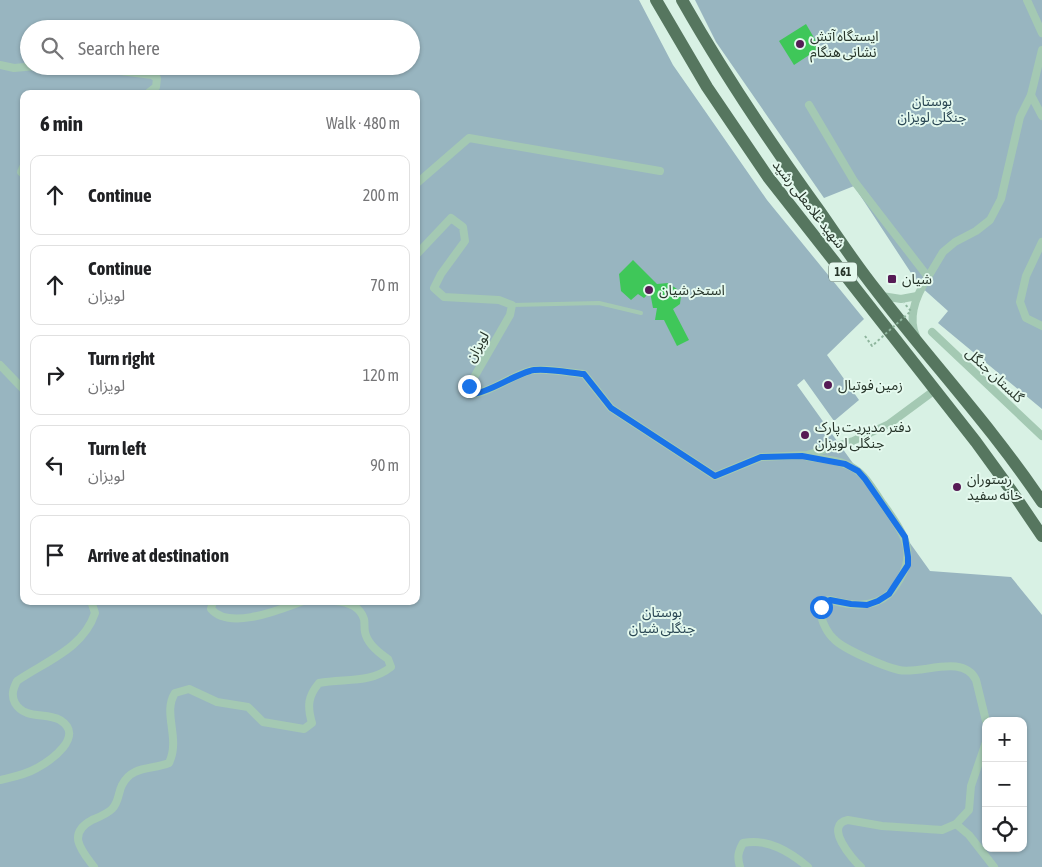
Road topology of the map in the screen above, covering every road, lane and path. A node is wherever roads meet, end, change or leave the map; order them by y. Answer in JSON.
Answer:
{"nodes":[{"id":1,"x":656,"y":0,"type":"edge"},
{"id":2,"x":682,"y":0,"type":"edge"},
{"id":3,"x":1027,"y":0,"type":"edge"},
{"id":4,"x":1042,"y":33,"type":"edge"},
{"id":5,"x":1042,"y":50,"type":"edge"},
{"id":6,"x":0,"y":65,"type":"edge"},
{"id":7,"x":20,"y":67,"type":"edge"},
{"id":8,"x":1040,"y":67,"type":"edge"},
{"id":9,"x":152,"y":75,"type":"edge"},
{"id":10,"x":152,"y":90,"type":"edge"},
{"id":11,"x":1031,"y":95,"type":"junction"},
{"id":12,"x":809,"y":105,"type":"dead end"},
{"id":13,"x":1042,"y":116,"type":"edge"},
{"id":14,"x":660,"y":171,"type":"dead end"},
{"id":15,"x":420,"y":181,"type":"edge"},
{"id":16,"x":1042,"y":242,"type":"edge"},
{"id":17,"x":420,"y":251,"type":"edge"},
{"id":18,"x":928,"y":277,"type":"junction"},
{"id":19,"x":880,"y":295,"type":"junction"},
{"id":20,"x":917,"y":296,"type":"junction"},
{"id":21,"x":904,"y":303,"type":"dead end"},
{"id":22,"x":512,"y":306,"type":"junction"},
{"id":23,"x":641,"y":313,"type":"dead end"},
{"id":24,"x":1042,"y":326,"type":"edge"},
{"id":25,"x":932,"y":332,"type":"dead end"},
{"id":26,"x":865,"y":336,"type":"dead end"},
{"id":27,"x":921,"y":347,"type":"junction"},
{"id":28,"x":0,"y":365,"type":"edge"},
{"id":29,"x":20,"y":386,"type":"edge"},
{"id":30,"x":935,"y":390,"type":"junction"},
{"id":31,"x":1042,"y":436,"type":"edge"},
{"id":32,"x":802,"y":456,"type":"junction"},
{"id":33,"x":1042,"y":502,"type":"edge"},
{"id":34,"x":1042,"y":536,"type":"edge"},
{"id":35,"x":92,"y":605,"type":"edge"},
{"id":36,"x":212,"y":605,"type":"edge"},
{"id":37,"x":292,"y":605,"type":"edge"},
{"id":38,"x":352,"y":605,"type":"edge"},
{"id":39,"x":985,"y":717,"type":"edge"},
{"id":40,"x":982,"y":754,"type":"edge"},
{"id":41,"x":0,"y":780,"type":"edge"},
{"id":42,"x":956,"y":824,"type":"junction"},
{"id":43,"x":94,"y":867,"type":"edge"},
{"id":44,"x":740,"y":867,"type":"edge"},
{"id":45,"x":808,"y":867,"type":"edge"},
{"id":46,"x":861,"y":867,"type":"edge"},
{"id":47,"x":994,"y":867,"type":"edge"}],
"edges":[{"from":1,"to":30,"type":"main road","name":"شهید غلامعلی رشید","number":"161"},
{"from":2,"to":19,"type":"main road","name":"شهید غلامعلی رشید","number":"161"},
{"from":3,"to":4,"type":"street"},
{"from":5,"to":8,"type":"street"},
{"from":6,"to":7,"type":"street"},
{"from":8,"to":11,"type":"street"},
{"from":9,"to":10,"type":"street"},
{"from":11,"to":13,"type":"street"},
{"from":11,"to":18,"type":"street"},
{"from":12,"to":18,"type":"street"},
{"from":14,"to":15,"type":"street"},
{"from":16,"to":24,"type":"street"},
{"from":17,"to":22,"type":"street"},
{"from":18,"to":20,"type":"street"},
{"from":19,"to":20,"type":"street"},
{"from":19,"to":27,"type":"main road","name":"شهید غلامعلی رشید","number":"161"},
{"from":20,"to":27,"type":"street"},
{"from":21,"to":26,"type":"path","bridge":true},
{"from":22,"to":23,"type":"lane"},
{"from":22,"to":32,"type":"street","name":"لویزان"},
{"from":25,"to":31,"type":"street","name":"گلستان جنگل"},
{"from":27,"to":33,"type":"main road","name":"شهید غلامعلی رشید","number":"161"},
{"from":28,"to":29,"type":"street"},
{"from":30,"to":32,"type":"street","name":"لویزان"},
{"from":30,"to":34,"type":"main road","name":"شهید غلامعلی رشید","number":"161"},
{"from":32,"to":39,"type":"street"},
{"from":35,"to":41,"type":"street"},
{"from":36,"to":37,"type":"street"},
{"from":38,"to":43,"type":"street"},
{"from":40,"to":42,"type":"street"},
{"from":42,"to":46,"type":"street"},
{"from":42,"to":47,"type":"street"},
{"from":44,"to":45,"type":"street"}]}
